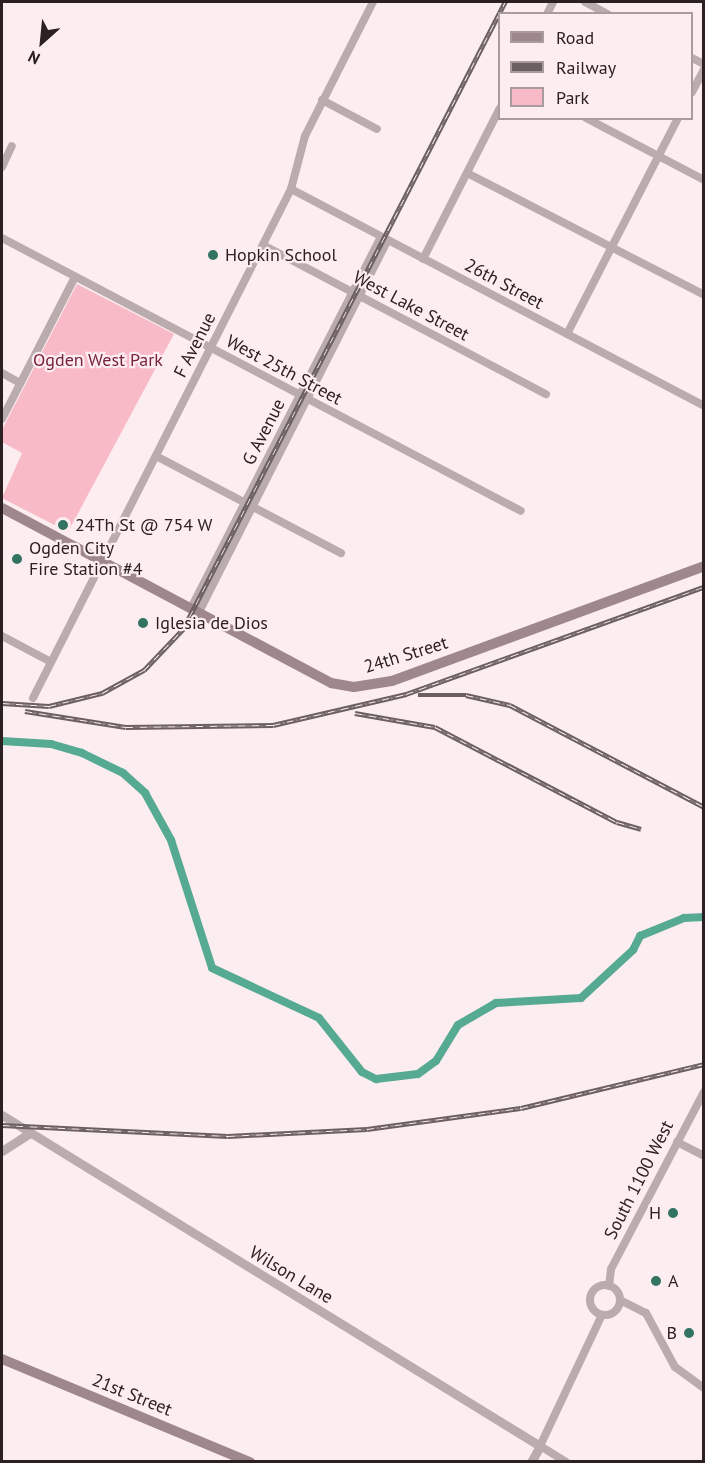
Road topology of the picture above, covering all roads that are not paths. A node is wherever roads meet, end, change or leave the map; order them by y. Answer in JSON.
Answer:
{"nodes":[{"id":1,"x":373,"y":2,"type":"edge"},
{"id":2,"x":585,"y":2,"type":"edge"},
{"id":3,"x":604,"y":12,"type":"edge"},
{"id":4,"x":704,"y":67,"type":"edge"},
{"id":5,"x":693,"y":90,"type":"edge"},
{"id":6,"x":322,"y":100,"type":"junction"},
{"id":7,"x":498,"y":112,"type":"edge"},
{"id":8,"x":590,"y":120,"type":"edge"},
{"id":9,"x":677,"y":120,"type":"edge"},
{"id":10,"x":377,"y":129,"type":"dead end"},
{"id":11,"x":12,"y":146,"type":"dead end"},
{"id":12,"x":658,"y":156,"type":"junction"},
{"id":13,"x":2,"y":167,"type":"edge"},
{"id":14,"x":467,"y":173,"type":"junction"},
{"id":15,"x":704,"y":180,"type":"edge"},
{"id":16,"x":291,"y":189,"type":"junction"},
{"id":17,"x":2,"y":238,"type":"edge"},
{"id":18,"x":385,"y":238,"type":"junction"},
{"id":19,"x":263,"y":245,"type":"junction"},
{"id":20,"x":612,"y":248,"type":"junction"},
{"id":21,"x":423,"y":259,"type":"junction"},
{"id":22,"x":75,"y":277,"type":"junction"},
{"id":23,"x":356,"y":294,"type":"junction"},
{"id":24,"x":704,"y":295,"type":"edge"},
{"id":25,"x":567,"y":334,"type":"junction"},
{"id":26,"x":211,"y":348,"type":"junction"},
{"id":27,"x":2,"y":373,"type":"edge"},
{"id":28,"x":20,"y":383,"type":"junction"},
{"id":29,"x":546,"y":394,"type":"dead end"},
{"id":30,"x":303,"y":398,"type":"junction"},
{"id":31,"x":704,"y":406,"type":"edge"},
{"id":32,"x":2,"y":419,"type":"edge"},
{"id":33,"x":156,"y":456,"type":"junction"},
{"id":34,"x":249,"y":504,"type":"junction"},
{"id":35,"x":2,"y":508,"type":"edge"},
{"id":36,"x":521,"y":511,"type":"dead end"},
{"id":37,"x":341,"y":553,"type":"dead end"},
{"id":38,"x":102,"y":561,"type":"junction"},
{"id":39,"x":704,"y":566,"type":"edge"},
{"id":40,"x":195,"y":610,"type":"junction"},
{"id":41,"x":2,"y":636,"type":"edge"},
{"id":42,"x":51,"y":662,"type":"junction"},
{"id":43,"x":33,"y":698,"type":"dead end"},
{"id":44,"x":703,"y":1092,"type":"edge"},
{"id":45,"x":2,"y":1115,"type":"edge"},
{"id":46,"x":28,"y":1134,"type":"junction"},
{"id":47,"x":677,"y":1142,"type":"junction"},
{"id":48,"x":2,"y":1151,"type":"edge"},
{"id":49,"x":704,"y":1156,"type":"edge"},
{"id":50,"x":609,"y":1286,"type":"junction"},
{"id":51,"x":620,"y":1300,"type":"junction"},
{"id":52,"x":602,"y":1315,"type":"junction"},
{"id":53,"x":2,"y":1359,"type":"edge"},
{"id":54,"x":704,"y":1388,"type":"edge"},
{"id":55,"x":540,"y":1446,"type":"junction"},
{"id":56,"x":250,"y":1461,"type":"edge"},
{"id":57,"x":531,"y":1461,"type":"edge"},
{"id":58,"x":566,"y":1461,"type":"edge"}],
"edges":[{"from":1,"to":6,"type":"street","name":"F Avenue"},
{"from":2,"to":3,"type":"street"},
{"from":4,"to":5,"type":"street"},
{"from":6,"to":10,"type":"street"},
{"from":6,"to":16,"type":"street","name":"F Avenue"},
{"from":7,"to":14,"type":"street"},
{"from":8,"to":12,"type":"street"},
{"from":9,"to":12,"type":"street"},
{"from":11,"to":13,"type":"street"},
{"from":12,"to":15,"type":"street"},
{"from":12,"to":20,"type":"street"},
{"from":14,"to":20,"type":"street"},
{"from":14,"to":21,"type":"street"},
{"from":16,"to":18,"type":"street","name":"26th Street"},
{"from":16,"to":19,"type":"street","name":"F Avenue"},
{"from":17,"to":22,"type":"street","name":"West 25th Street"},
{"from":18,"to":21,"type":"street","name":"26th Street"},
{"from":18,"to":23,"type":"street","name":"G Avenue"},
{"from":19,"to":23,"type":"street","name":"West Lake Street"},
{"from":19,"to":26,"type":"street","name":"F Avenue"},
{"from":20,"to":24,"type":"street"},
{"from":20,"to":25,"type":"street"},
{"from":21,"to":25,"type":"street","name":"26th Street"},
{"from":22,"to":26,"type":"street","name":"West 25th Street"},
{"from":22,"to":28,"type":"street"},
{"from":23,"to":29,"type":"street","name":"West Lake Street"},
{"from":23,"to":30,"type":"street","name":"G Avenue"},
{"from":25,"to":31,"type":"street","name":"26th Street"},
{"from":26,"to":30,"type":"street","name":"West 25th Street"},
{"from":26,"to":33,"type":"street","name":"F Avenue"},
{"from":27,"to":28,"type":"street"},
{"from":28,"to":32,"type":"street"},
{"from":30,"to":34,"type":"street","name":"G Avenue"},
{"from":30,"to":36,"type":"street","name":"West 25th Street"},
{"from":33,"to":34,"type":"street"},
{"from":33,"to":38,"type":"street","name":"F Avenue"},
{"from":34,"to":37,"type":"street"},
{"from":34,"to":40,"type":"street","name":"G Avenue"},
{"from":35,"to":38,"type":"main road","name":"24th Street"},
{"from":38,"to":40,"type":"main road","name":"24th Street"},
{"from":38,"to":42,"type":"street","name":"F Avenue"},
{"from":39,"to":40,"type":"main road","name":"24th Street"},
{"from":41,"to":42,"type":"street"},
{"from":42,"to":43,"type":"street","name":"F Avenue"},
{"from":44,"to":47,"type":"street","name":"South 1100 West"},
{"from":45,"to":46,"type":"street","name":"Wilson Lane"},
{"from":46,"to":48,"type":"street"},
{"from":46,"to":55,"type":"street","name":"Wilson Lane"},
{"from":47,"to":49,"type":"street"},
{"from":47,"to":50,"type":"street","name":"South 1100 West"},
{"from":50,"to":51,"type":"street"},
{"from":50,"to":52,"type":"street"},
{"from":51,"to":52,"type":"street"},
{"from":51,"to":54,"type":"street"},
{"from":52,"to":55,"type":"street"},
{"from":53,"to":56,"type":"main road","name":"21st Street"},
{"from":55,"to":57,"type":"street"},
{"from":55,"to":58,"type":"street","name":"Wilson Lane"}]}
